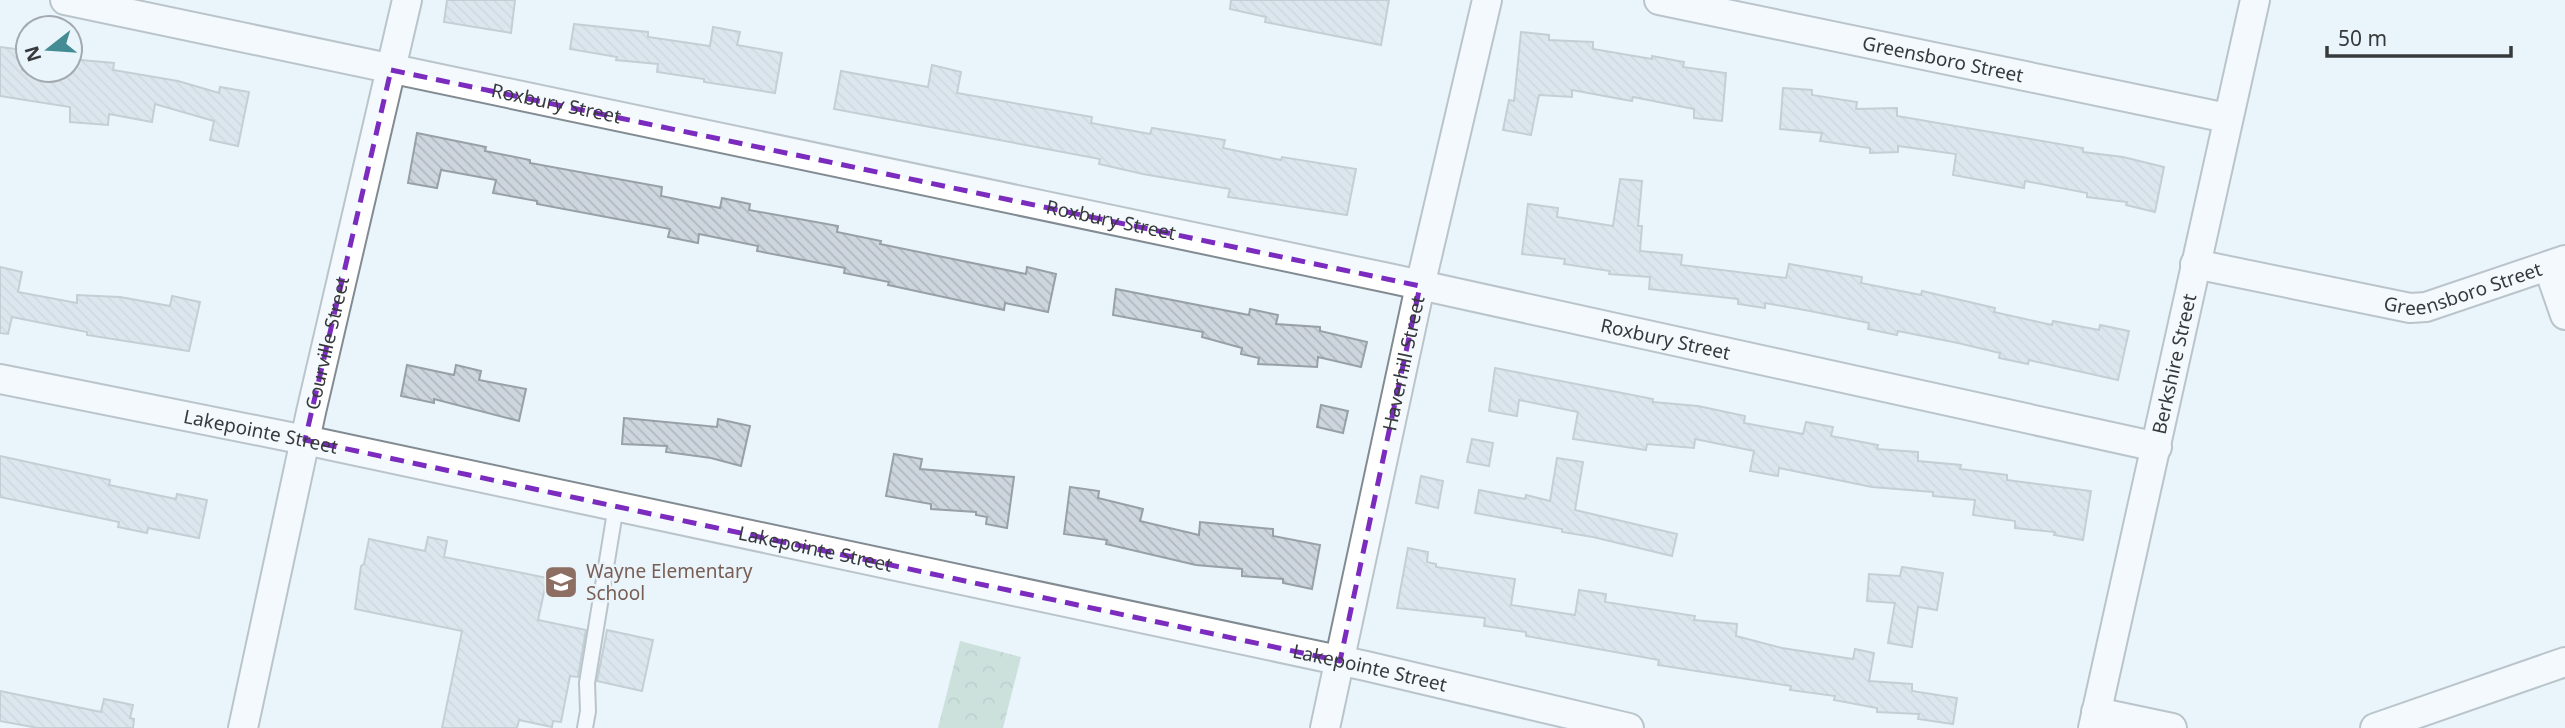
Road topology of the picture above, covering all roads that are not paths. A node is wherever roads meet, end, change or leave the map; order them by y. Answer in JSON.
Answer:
{"nodes":[{"id":1,"x":65,"y":0,"type":"edge"},
{"id":2,"x":407,"y":0,"type":"edge"},
{"id":3,"x":1487,"y":0,"type":"edge"},
{"id":4,"x":1659,"y":0,"type":"edge"},
{"id":5,"x":2255,"y":0,"type":"edge"},
{"id":6,"x":391,"y":70,"type":"junction"},
{"id":7,"x":2227,"y":118,"type":"junction"},
{"id":8,"x":2557,"y":263,"type":"edge"},
{"id":9,"x":2196,"y":264,"type":"junction"},
{"id":10,"x":1420,"y":286,"type":"junction"},
{"id":11,"x":2565,"y":316,"type":"edge"},
{"id":12,"x":0,"y":379,"type":"edge"},
{"id":13,"x":305,"y":440,"type":"junction"},
{"id":14,"x":2157,"y":447,"type":"junction"},
{"id":15,"x":616,"y":506,"type":"junction"},
{"id":16,"x":1340,"y":661,"type":"junction"},
{"id":17,"x":2565,"y":662,"type":"edge"},
{"id":18,"x":2095,"y":720,"type":"edge"},
{"id":19,"x":243,"y":728,"type":"edge"},
{"id":20,"x":585,"y":728,"type":"edge"},
{"id":21,"x":1325,"y":728,"type":"edge"},
{"id":22,"x":1629,"y":728,"type":"edge"},
{"id":23,"x":2172,"y":728,"type":"edge"},
{"id":24,"x":2375,"y":728,"type":"edge"}],
"edges":[{"from":1,"to":6,"type":"street","name":"Roxbury Street"},
{"from":2,"to":6,"type":"street","name":"Courville Street"},
{"from":3,"to":10,"type":"street","name":"Haverhill Street"},
{"from":4,"to":7,"type":"street","name":"Greensboro Street"},
{"from":5,"to":7,"type":"street","name":"Berkshire Street"},
{"from":6,"to":10,"type":"street","name":"Roxbury Street"},
{"from":6,"to":13,"type":"street","name":"Courville Street"},
{"from":7,"to":9,"type":"street","name":"Berkshire Street"},
{"from":8,"to":9,"type":"street","name":"Greensboro Street"},
{"from":8,"to":11,"type":"street"},
{"from":9,"to":14,"type":"street","name":"Berkshire Street"},
{"from":10,"to":14,"type":"street","name":"Roxbury Street"},
{"from":10,"to":16,"type":"street","name":"Haverhill Street"},
{"from":12,"to":13,"type":"street","name":"Lakepointe Street"},
{"from":13,"to":15,"type":"street","name":"Lakepointe Street"},
{"from":13,"to":19,"type":"street","name":"Courville Street"},
{"from":14,"to":18,"type":"street","name":"Berkshire Street"},
{"from":15,"to":16,"type":"street","name":"Lakepointe Street"},
{"from":15,"to":20,"type":"lane"},
{"from":16,"to":21,"type":"street","name":"Haverhill Street"},
{"from":16,"to":22,"type":"street","name":"Lakepointe Street"},
{"from":17,"to":24,"type":"street"},
{"from":18,"to":23,"type":"street"}]}
